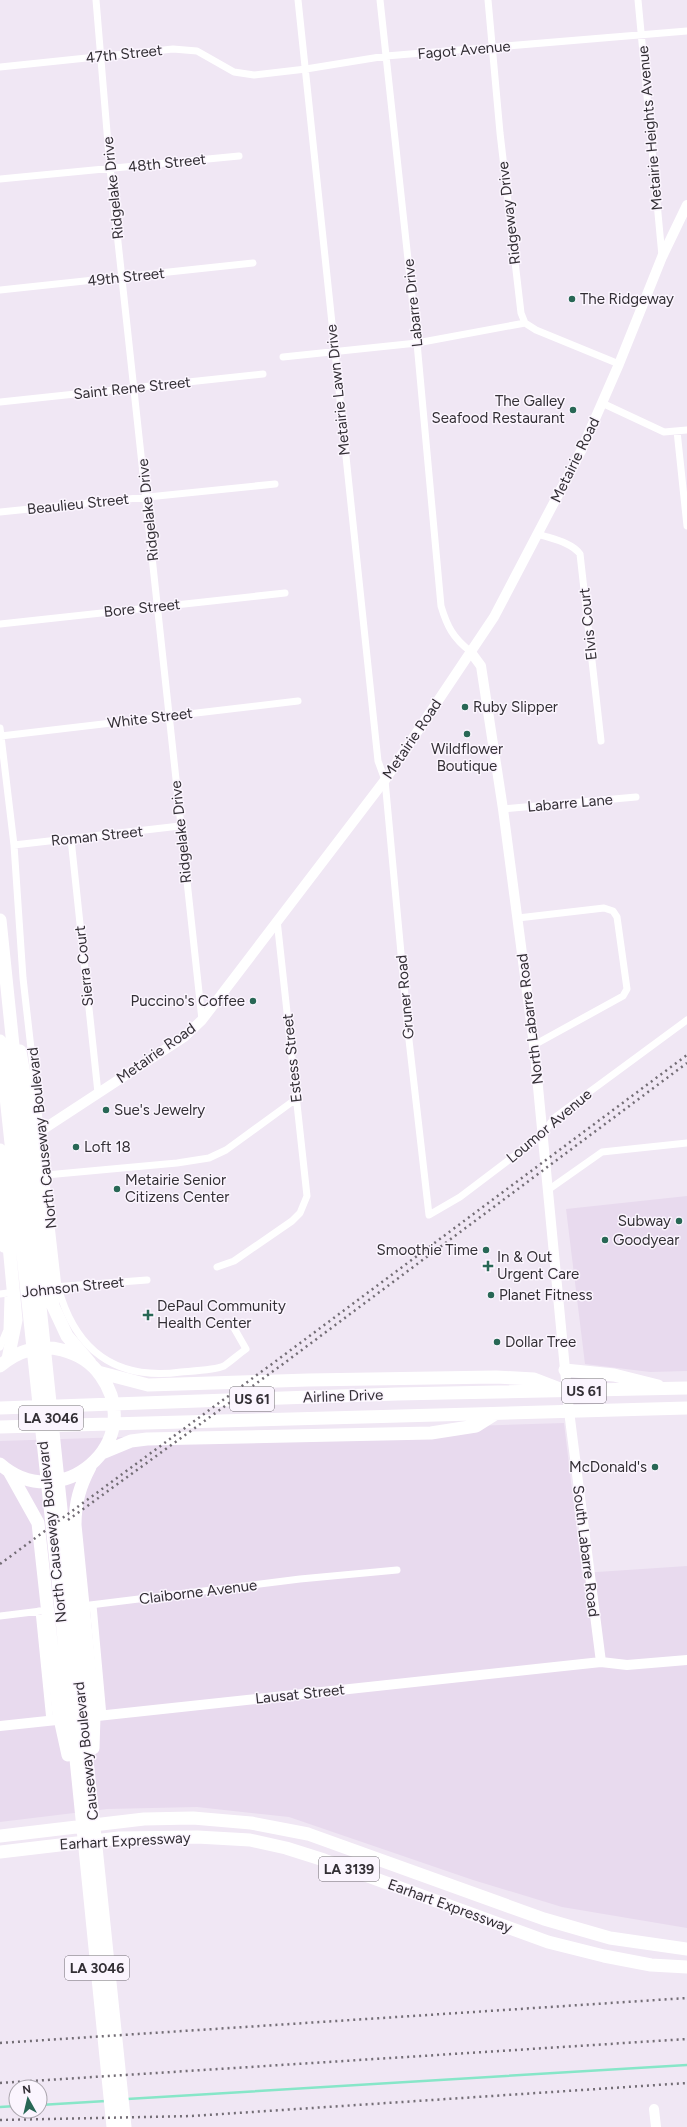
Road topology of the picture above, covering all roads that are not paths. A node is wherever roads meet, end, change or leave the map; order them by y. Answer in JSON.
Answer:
{"nodes":[{"id":1,"x":96,"y":0,"type":"edge"},
{"id":2,"x":298,"y":0,"type":"edge"},
{"id":3,"x":380,"y":0,"type":"edge"},
{"id":4,"x":488,"y":0,"type":"edge"},
{"id":5,"x":638,"y":0,"type":"edge"},
{"id":6,"x":687,"y":31,"type":"edge"},
{"id":7,"x":641,"y":34,"type":"junction"},
{"id":8,"x":492,"y":47,"type":"junction"},
{"id":9,"x":101,"y":56,"type":"junction"},
{"id":10,"x":386,"y":56,"type":"junction"},
{"id":11,"x":0,"y":67,"type":"edge"},
{"id":12,"x":306,"y":69,"type":"junction"},
{"id":13,"x":243,"y":74,"type":"joint"},
{"id":14,"x":239,"y":156,"type":"dead end"},
{"id":15,"x":110,"y":168,"type":"junction"},
{"id":16,"x":0,"y":179,"type":"edge"},
{"id":17,"x":687,"y":206,"type":"edge"},
{"id":18,"x":662,"y":257,"type":"junction"},
{"id":19,"x":252,"y":263,"type":"dead end"},
{"id":20,"x":122,"y":278,"type":"junction"},
{"id":21,"x":0,"y":290,"type":"edge"},
{"id":22,"x":526,"y":323,"type":"junction"},
{"id":23,"x":417,"y":343,"type":"junction"},
{"id":24,"x":334,"y":352,"type":"junction"},
{"id":25,"x":283,"y":357,"type":"dead end"},
{"id":26,"x":620,"y":364,"type":"junction"},
{"id":27,"x":264,"y":374,"type":"dead end"},
{"id":28,"x":135,"y":388,"type":"junction"},
{"id":29,"x":0,"y":402,"type":"edge"},
{"id":30,"x":602,"y":403,"type":"junction"},
{"id":31,"x":687,"y":430,"type":"edge"},
{"id":32,"x":677,"y":431,"type":"junction"},
{"id":33,"x":276,"y":484,"type":"dead end"},
{"id":34,"x":147,"y":497,"type":"junction"},
{"id":35,"x":0,"y":512,"type":"edge"},
{"id":36,"x":687,"y":526,"type":"edge"},
{"id":37,"x":538,"y":534,"type":"junction"},
{"id":38,"x":285,"y":593,"type":"dead end"},
{"id":39,"x":158,"y":606,"type":"junction"},
{"id":40,"x":0,"y":624,"type":"edge"},
{"id":41,"x":470,"y":651,"type":"junction"},
{"id":42,"x":298,"y":701,"type":"dead end"},
{"id":43,"x":170,"y":716,"type":"junction"},
{"id":44,"x":0,"y":732,"type":"edge"},
{"id":45,"x":601,"y":740,"type":"dead end"},
{"id":46,"x":385,"y":780,"type":"junction"},
{"id":47,"x":636,"y":797,"type":"dead end"},
{"id":48,"x":503,"y":809,"type":"junction"},
{"id":49,"x":180,"y":826,"type":"junction"},
{"id":50,"x":71,"y":839,"type":"junction"},
{"id":51,"x":14,"y":845,"type":"junction"},
{"id":52,"x":518,"y":918,"type":"junction"},
{"id":53,"x":277,"y":919,"type":"junction"},
{"id":54,"x":0,"y":920,"type":"edge"},
{"id":55,"x":7,"y":989,"type":"junction"},
{"id":56,"x":202,"y":1020,"type":"junction"},
{"id":57,"x":687,"y":1020,"type":"edge"},
{"id":58,"x":0,"y":1041,"type":"edge"},
{"id":59,"x":534,"y":1045,"type":"junction"},
{"id":60,"x":98,"y":1093,"type":"junction"},
{"id":61,"x":296,"y":1099,"type":"junction"},
{"id":62,"x":42,"y":1130,"type":"junction"},
{"id":63,"x":542,"y":1135,"type":"junction"},
{"id":64,"x":687,"y":1143,"type":"edge"},
{"id":65,"x":0,"y":1150,"type":"edge"},
{"id":66,"x":0,"y":1169,"type":"edge"},
{"id":67,"x":46,"y":1175,"type":"junction"},
{"id":68,"x":548,"y":1190,"type":"junction"},
{"id":69,"x":429,"y":1215,"type":"joint"},
{"id":70,"x":0,"y":1222,"type":"edge"},
{"id":71,"x":217,"y":1267,"type":"dead end"},
{"id":72,"x":147,"y":1280,"type":"dead end"},
{"id":73,"x":58,"y":1287,"type":"junction"},
{"id":74,"x":4,"y":1294,"type":"edge"},
{"id":75,"x":234,"y":1328,"type":"dead end"},
{"id":76,"x":0,"y":1347,"type":"edge"},
{"id":77,"x":4,"y":1363,"type":"edge"},
{"id":78,"x":94,"y":1368,"type":"junction"},
{"id":79,"x":565,"y":1370,"type":"junction"},
{"id":80,"x":687,"y":1388,"type":"edge"},
{"id":81,"x":665,"y":1389,"type":"junction"},
{"id":82,"x":567,"y":1392,"type":"junction"},
{"id":83,"x":0,"y":1408,"type":"edge"},
{"id":84,"x":687,"y":1408,"type":"edge"},
{"id":85,"x":569,"y":1410,"type":"junction"},
{"id":86,"x":496,"y":1413,"type":"junction"},
{"id":87,"x":0,"y":1427,"type":"edge"},
{"id":88,"x":102,"y":1453,"type":"junction"},
{"id":89,"x":90,"y":1466,"type":"junction"},
{"id":90,"x":4,"y":1468,"type":"edge"},
{"id":91,"x":396,"y":1570,"type":"dead end"},
{"id":92,"x":71,"y":1590,"type":"joint"},
{"id":93,"x":93,"y":1605,"type":"junction"},
{"id":94,"x":39,"y":1611,"type":"junction"},
{"id":95,"x":0,"y":1616,"type":"edge"},
{"id":96,"x":687,"y":1660,"type":"edge"},
{"id":97,"x":601,"y":1662,"type":"junction"},
{"id":98,"x":103,"y":1716,"type":"junction"},
{"id":99,"x":50,"y":1721,"type":"junction"},
{"id":100,"x":0,"y":1726,"type":"edge"},
{"id":101,"x":80,"y":1809,"type":"junction"},
{"id":102,"x":92,"y":1816,"type":"junction"},
{"id":103,"x":0,"y":1836,"type":"edge"},
{"id":104,"x":0,"y":1852,"type":"edge"},
{"id":105,"x":687,"y":1949,"type":"edge"},
{"id":106,"x":687,"y":1967,"type":"edge"},
{"id":107,"x":654,"y":2109,"type":"dead end"},
{"id":108,"x":113,"y":2127,"type":"edge"},
{"id":109,"x":124,"y":2127,"type":"edge"},
{"id":110,"x":656,"y":2127,"type":"edge"}],
"edges":[{"from":1,"to":9,"type":"street","name":"Ridgelake Drive"},
{"from":2,"to":12,"type":"street","name":"Metairie Lawn Drive"},
{"from":3,"to":10,"type":"street","name":"Labarre Drive"},
{"from":4,"to":8,"type":"street","name":"Ridgeway Drive"},
{"from":5,"to":7,"type":"street","name":"Metairie Heights Avenue"},
{"from":6,"to":7,"type":"street","name":"Fagot Avenue"},
{"from":7,"to":8,"type":"street","name":"Fagot Avenue"},
{"from":7,"to":18,"type":"street","name":"Metairie Heights Avenue"},
{"from":8,"to":10,"type":"street","name":"Fagot Avenue"},
{"from":8,"to":22,"type":"street","name":"Ridgeway Drive"},
{"from":9,"to":11,"type":"street","name":"47th Street"},
{"from":9,"to":13,"type":"street","name":"47th Street"},
{"from":9,"to":15,"type":"street","name":"Ridgelake Drive"},
{"from":10,"to":12,"type":"street","name":"Fagot Avenue"},
{"from":10,"to":23,"type":"street","name":"Labarre Drive"},
{"from":12,"to":13,"type":"street","name":"Fagot Avenue"},
{"from":12,"to":24,"type":"street","name":"Metairie Lawn Drive"},
{"from":14,"to":15,"type":"street","name":"48th Street"},
{"from":15,"to":16,"type":"street","name":"48th Street"},
{"from":15,"to":20,"type":"street","name":"Ridgelake Drive"},
{"from":17,"to":18,"type":"street","name":"Metairie Road"},
{"from":18,"to":26,"type":"street","name":"Metairie Road"},
{"from":19,"to":20,"type":"street","name":"49th Street"},
{"from":20,"to":21,"type":"street","name":"49th Street"},
{"from":20,"to":28,"type":"street","name":"Ridgelake Drive"},
{"from":22,"to":23,"type":"street"},
{"from":22,"to":26,"type":"street"},
{"from":23,"to":24,"type":"street"},
{"from":23,"to":41,"type":"street","name":"Labarre Drive"},
{"from":24,"to":25,"type":"street"},
{"from":24,"to":46,"type":"street","name":"Metairie Lawn Drive"},
{"from":26,"to":30,"type":"street","name":"Metairie Road"},
{"from":27,"to":28,"type":"street","name":"Saint Rene Street"},
{"from":28,"to":29,"type":"street","name":"Saint Rene Street"},
{"from":28,"to":34,"type":"street","name":"Ridgelake Drive"},
{"from":30,"to":32,"type":"street"},
{"from":30,"to":37,"type":"street","name":"Metairie Road"},
{"from":31,"to":32,"type":"street"},
{"from":32,"to":36,"type":"street"},
{"from":33,"to":34,"type":"street","name":"Beaulieu Street"},
{"from":34,"to":35,"type":"street","name":"Beaulieu Street"},
{"from":34,"to":39,"type":"street","name":"Ridgelake Drive"},
{"from":37,"to":41,"type":"street","name":"Metairie Road"},
{"from":37,"to":45,"type":"street","name":"Elvis Court"},
{"from":38,"to":39,"type":"street","name":"Bore Street"},
{"from":39,"to":40,"type":"street","name":"Bore Street"},
{"from":39,"to":43,"type":"street","name":"Ridgelake Drive"},
{"from":41,"to":46,"type":"street","name":"Metairie Road"},
{"from":41,"to":48,"type":"street","name":"North Labarre Road"},
{"from":42,"to":43,"type":"street","name":"White Street"},
{"from":43,"to":44,"type":"street","name":"White Street"},
{"from":43,"to":49,"type":"street","name":"Ridgelake Drive"},
{"from":44,"to":51,"type":"street","name":"North Causeway Boulevard"},
{"from":46,"to":53,"type":"street","name":"Metairie Road"},
{"from":46,"to":69,"type":"street","name":"Gruner Road"},
{"from":47,"to":48,"type":"street","name":"Labarre Lane"},
{"from":48,"to":52,"type":"street","name":"North Labarre Road"},
{"from":49,"to":50,"type":"street","name":"Roman Street"},
{"from":49,"to":56,"type":"street","name":"Ridgelake Drive"},
{"from":50,"to":51,"type":"street","name":"Roman Street"},
{"from":50,"to":60,"type":"street","name":"Sierra Court"},
{"from":51,"to":62,"type":"street","name":"North Causeway Boulevard"},
{"from":52,"to":59,"type":"street","name":"North Labarre Road"},
{"from":52,"to":59,"type":"street"},
{"from":53,"to":56,"type":"street","name":"Metairie Road"},
{"from":53,"to":61,"type":"street","name":"Estess Street"},
{"from":54,"to":55,"type":"highway","name":"North Causeway Boulevard","number":"LA 3046"},
{"from":55,"to":78,"type":"highway"},
{"from":55,"to":92,"type":"highway","name":"North Causeway Boulevard","number":"LA 3046"},
{"from":56,"to":60,"type":"street","name":"Metairie Road"},
{"from":57,"to":63,"type":"street","name":"Loumor Avenue"},
{"from":58,"to":101,"type":"highway","name":"North Causeway Boulevard"},
{"from":59,"to":63,"type":"street","name":"North Labarre Road"},
{"from":60,"to":62,"type":"street","name":"Metairie Road"},
{"from":61,"to":67,"type":"street"},
{"from":61,"to":71,"type":"street","name":"Estess Street"},
{"from":62,"to":66,"type":"street","name":"Metairie Road"},
{"from":62,"to":67,"type":"street","name":"North Causeway Boulevard"},
{"from":63,"to":68,"type":"street","name":"North Labarre Road"},
{"from":63,"to":69,"type":"street","name":"Loumor Avenue"},
{"from":64,"to":68,"type":"street"},
{"from":65,"to":77,"type":"highway"},
{"from":67,"to":73,"type":"street","name":"North Causeway Boulevard"},
{"from":68,"to":79,"type":"street","name":"North Labarre Road"},
{"from":70,"to":74,"type":"street"},
{"from":72,"to":73,"type":"street","name":"Johnson Street"},
{"from":73,"to":74,"type":"street","name":"Johnson Street"},
{"from":73,"to":75,"type":"street","name":"North Causeway Boulevard"},
{"from":74,"to":76,"type":"street"},
{"from":77,"to":78,"type":"highway"},
{"from":78,"to":82,"type":"highway"},
{"from":78,"to":88,"type":"highway"},
{"from":79,"to":81,"type":"highway"},
{"from":79,"to":82,"type":"street","name":"North Labarre Road"},
{"from":80,"to":81,"type":"highway","name":"Airline Drive","number":"US 61"},
{"from":81,"to":82,"type":"highway","name":"Airline Drive","number":"US 61"},
{"from":82,"to":83,"type":"highway","name":"Airline Drive","number":"US 61"},
{"from":82,"to":85,"type":"street","name":"South Labarre Road"},
{"from":84,"to":85,"type":"highway","name":"Airline Drive","number":"US 61"},
{"from":85,"to":86,"type":"highway","name":"Airline Drive","number":"US 61"},
{"from":85,"to":97,"type":"street","name":"South Labarre Road"},
{"from":86,"to":87,"type":"highway","name":"Airline Drive","number":"US 61"},
{"from":86,"to":88,"type":"highway"},
{"from":88,"to":89,"type":"highway"},
{"from":89,"to":90,"type":"highway"},
{"from":89,"to":102,"type":"highway"},
{"from":90,"to":101,"type":"highway"},
{"from":91,"to":93,"type":"street","name":"Claiborne Avenue"},
{"from":92,"to":102,"type":"highway","name":"Causeway Boulevard","number":"LA 3046"},
{"from":93,"to":94,"type":"street","name":"Claiborne Avenue"},
{"from":93,"to":98,"type":"street"},
{"from":94,"to":95,"type":"street","name":"Claiborne Avenue"},
{"from":94,"to":99,"type":"street"},
{"from":96,"to":97,"type":"street","name":"Lausat Street"},
{"from":97,"to":98,"type":"street","name":"Lausat Street"},
{"from":98,"to":99,"type":"street","name":"Lausat Street"},
{"from":99,"to":100,"type":"street","name":"Lausat Street"},
{"from":101,"to":108,"type":"highway","name":"Causeway Boulevard","number":"LA 3046"},
{"from":102,"to":109,"type":"highway","name":"Causeway Boulevard","number":"LA 3046"},
{"from":103,"to":105,"type":"highway","name":"Earhart Expressway","number":"LA 3139"},
{"from":104,"to":106,"type":"highway","name":"Earhart Expressway","number":"LA 3139"},
{"from":107,"to":110,"type":"street"}]}
